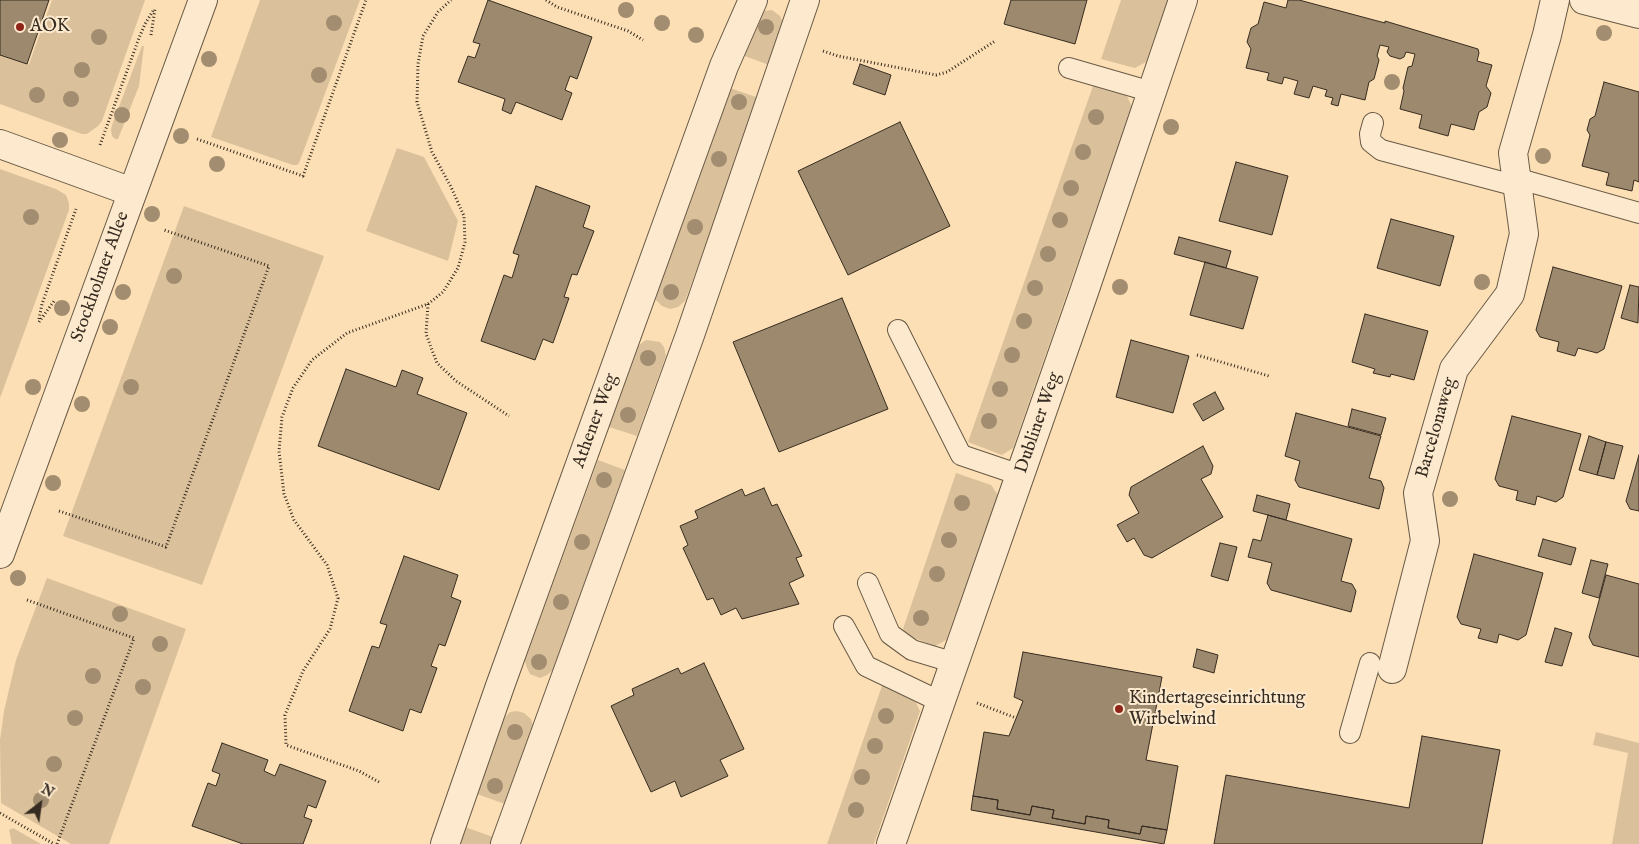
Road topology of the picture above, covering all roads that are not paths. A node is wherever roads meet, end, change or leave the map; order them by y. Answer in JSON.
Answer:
{"nodes":[{"id":1,"x":202,"y":0,"type":"edge"},
{"id":2,"x":753,"y":0,"type":"edge"},
{"id":3,"x":805,"y":0,"type":"edge"},
{"id":4,"x":1183,"y":0,"type":"edge"},
{"id":5,"x":1555,"y":0,"type":"edge"},
{"id":6,"x":1584,"y":0,"type":"edge"},
{"id":7,"x":1639,"y":14,"type":"edge"},
{"id":8,"x":1068,"y":68,"type":"dead end"},
{"id":9,"x":1152,"y":92,"type":"junction"},
{"id":10,"x":1373,"y":123,"type":"dead end"},
{"id":11,"x":0,"y":144,"type":"edge"},
{"id":12,"x":1516,"y":182,"type":"junction"},
{"id":13,"x":132,"y":192,"type":"junction"},
{"id":14,"x":1639,"y":213,"type":"edge"},
{"id":15,"x":898,"y":330,"type":"dead end"},
{"id":16,"x":1020,"y":475,"type":"junction"},
{"id":17,"x":0,"y":554,"type":"edge"},
{"id":18,"x":868,"y":583,"type":"dead end"},
{"id":19,"x":844,"y":626,"type":"dead end"},
{"id":20,"x":955,"y":663,"type":"junction"},
{"id":21,"x":1381,"y":666,"type":"joint"},
{"id":22,"x":943,"y":696,"type":"junction"},
{"id":23,"x":1350,"y":732,"type":"dead end"},
{"id":24,"x":445,"y":844,"type":"edge"},
{"id":25,"x":505,"y":844,"type":"edge"},
{"id":26,"x":891,"y":844,"type":"edge"}],
"edges":[{"from":1,"to":13,"type":"street","name":"Stockholmer Allee"},
{"from":2,"to":24,"type":"street","name":"Athener Weg"},
{"from":3,"to":25,"type":"street"},
{"from":4,"to":9,"type":"street","name":"Dubliner Weg"},
{"from":5,"to":12,"type":"street","name":"Barcelonaweg"},
{"from":6,"to":7,"type":"street"},
{"from":8,"to":9,"type":"lane"},
{"from":9,"to":16,"type":"street","name":"Dubliner Weg"},
{"from":10,"to":12,"type":"lane"},
{"from":11,"to":13,"type":"street"},
{"from":12,"to":14,"type":"lane"},
{"from":12,"to":21,"type":"street","name":"Barcelonaweg"},
{"from":13,"to":17,"type":"street","name":"Stockholmer Allee"},
{"from":15,"to":16,"type":"lane"},
{"from":16,"to":20,"type":"street","name":"Dubliner Weg"},
{"from":18,"to":20,"type":"lane"},
{"from":19,"to":22,"type":"lane"},
{"from":20,"to":22,"type":"street","name":"Dubliner Weg"},
{"from":21,"to":23,"type":"lane"},
{"from":22,"to":26,"type":"street","name":"Dubliner Weg"}]}
